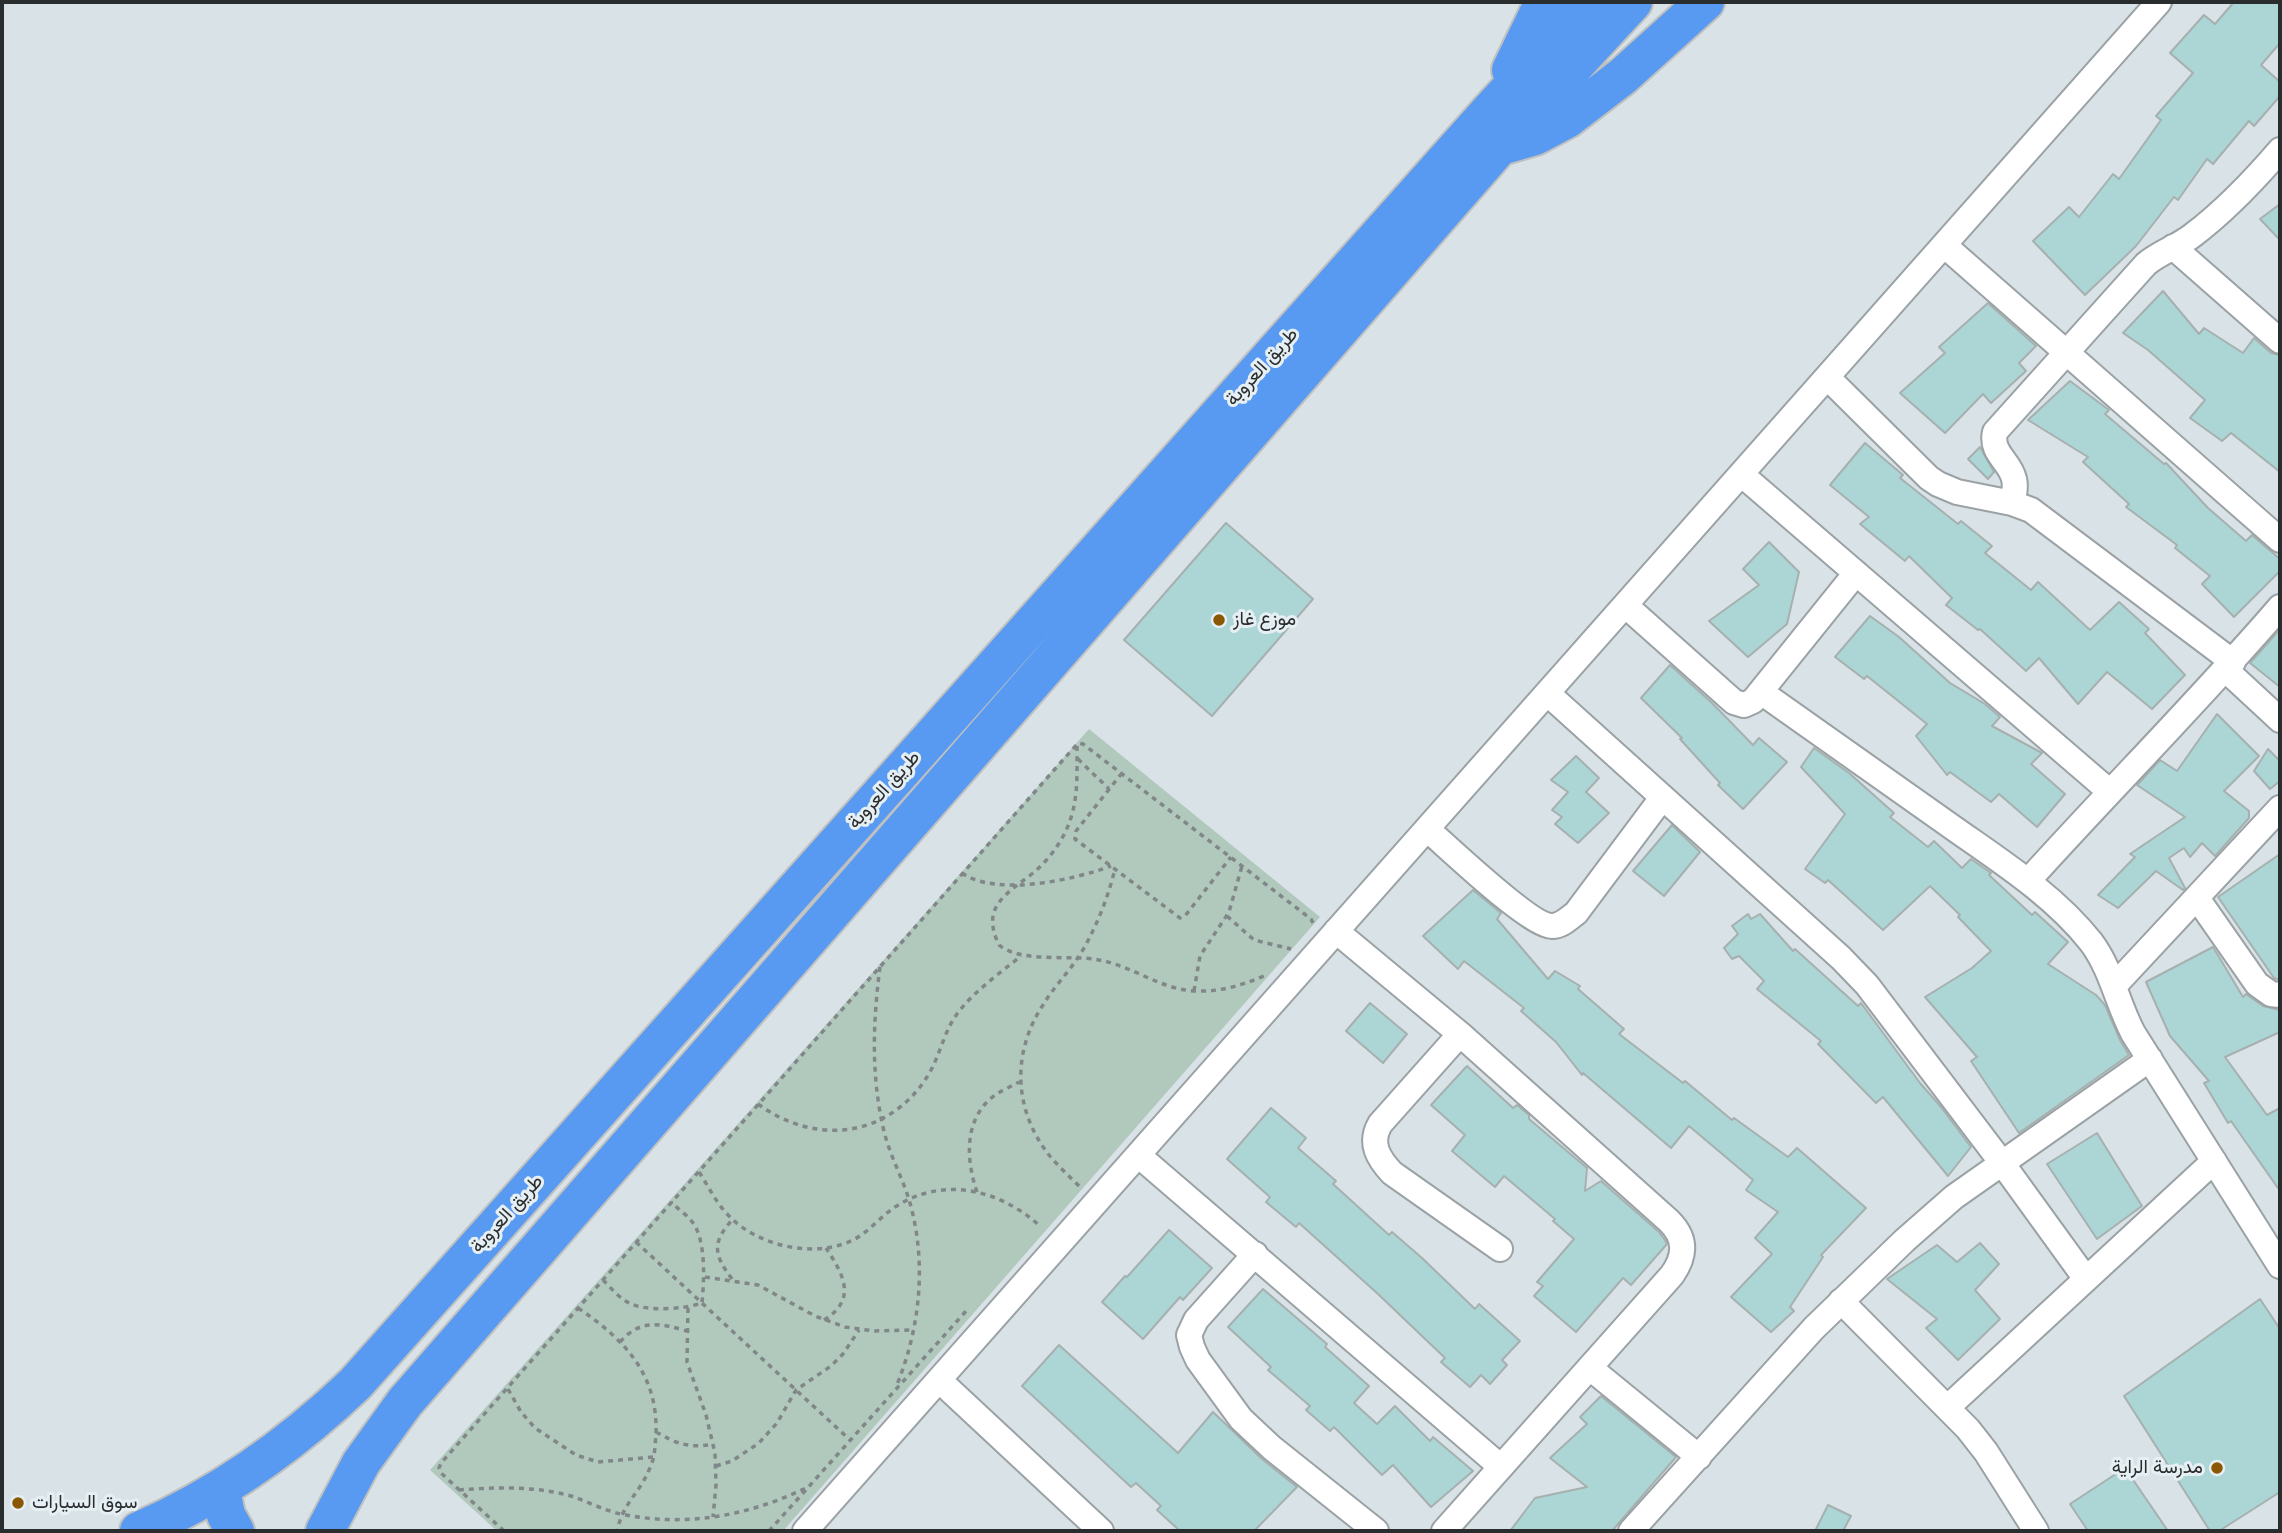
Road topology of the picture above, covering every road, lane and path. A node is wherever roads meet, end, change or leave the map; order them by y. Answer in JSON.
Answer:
{"nodes":[{"id":1,"x":1544,"y":2,"type":"edge"},
{"id":2,"x":1590,"y":2,"type":"edge"},
{"id":3,"x":1633,"y":2,"type":"edge"},
{"id":4,"x":1704,"y":2,"type":"edge"},
{"id":5,"x":2159,"y":2,"type":"edge"},
{"id":6,"x":1494,"y":130,"type":"junction"},
{"id":7,"x":2280,"y":150,"type":"edge"},
{"id":8,"x":1944,"y":245,"type":"junction"},
{"id":9,"x":2173,"y":247,"type":"junction"},
{"id":10,"x":2280,"y":341,"type":"edge"},
{"id":11,"x":2066,"y":353,"type":"junction"},
{"id":12,"x":1827,"y":377,"type":"junction"},
{"id":13,"x":1741,"y":474,"type":"junction"},
{"id":14,"x":2012,"y":503,"type":"junction"},
{"id":15,"x":2280,"y":540,"type":"edge"},
{"id":16,"x":1856,"y":573,"type":"junction"},
{"id":17,"x":1625,"y":606,"type":"junction"},
{"id":18,"x":2280,"y":607,"type":"edge"},
{"id":19,"x":2229,"y":666,"type":"junction"},
{"id":20,"x":1761,"y":692,"type":"junction"},
{"id":21,"x":1547,"y":694,"type":"junction"},
{"id":22,"x":2280,"y":720,"type":"edge"},
{"id":23,"x":1076,"y":744,"type":"junction"},
{"id":24,"x":1077,"y":757,"type":"junction"},
{"id":25,"x":1122,"y":773,"type":"junction"},
{"id":26,"x":1109,"y":789,"type":"junction"},
{"id":27,"x":2109,"y":791,"type":"junction"},
{"id":28,"x":1662,"y":797,"type":"junction"},
{"id":29,"x":2280,"y":808,"type":"edge"},
{"id":30,"x":1427,"y":829,"type":"junction"},
{"id":31,"x":1231,"y":857,"type":"junction"},
{"id":32,"x":1242,"y":866,"type":"junction"},
{"id":33,"x":1113,"y":867,"type":"junction"},
{"id":34,"x":962,"y":873,"type":"junction"},
{"id":35,"x":2028,"y":881,"type":"junction"},
{"id":36,"x":1019,"y":884,"type":"junction"},
{"id":37,"x":2197,"y":898,"type":"junction"},
{"id":38,"x":1227,"y":916,"type":"junction"},
{"id":39,"x":1311,"y":926,"type":"dead end"},
{"id":40,"x":1336,"y":931,"type":"junction"},
{"id":41,"x":1298,"y":941,"type":"dead end"},
{"id":42,"x":1022,"y":955,"type":"junction"},
{"id":43,"x":1293,"y":957,"type":"junction"},
{"id":44,"x":1078,"y":958,"type":"junction"},
{"id":45,"x":880,"y":965,"type":"junction"},
{"id":46,"x":1258,"y":985,"type":"dead end"},
{"id":47,"x":2115,"y":985,"type":"junction"},
{"id":48,"x":1194,"y":991,"type":"junction"},
{"id":49,"x":2280,"y":995,"type":"edge"},
{"id":50,"x":1460,"y":1034,"type":"junction"},
{"id":51,"x":2150,"y":1059,"type":"junction"},
{"id":52,"x":1019,"y":1082,"type":"junction"},
{"id":53,"x":758,"y":1104,"type":"junction"},
{"id":54,"x":882,"y":1121,"type":"junction"},
{"id":55,"x":1138,"y":1155,"type":"junction"},
{"id":56,"x":2214,"y":1161,"type":"junction"},
{"id":57,"x":2002,"y":1163,"type":"junction"},
{"id":58,"x":699,"y":1171,"type":"junction"},
{"id":59,"x":1079,"y":1186,"type":"dead end"},
{"id":60,"x":977,"y":1192,"type":"junction"},
{"id":61,"x":909,"y":1200,"type":"junction"},
{"id":62,"x":671,"y":1202,"type":"junction"},
{"id":63,"x":733,"y":1219,"type":"junction"},
{"id":64,"x":1041,"y":1227,"type":"dead end"},
{"id":65,"x":636,"y":1242,"type":"junction"},
{"id":66,"x":826,"y":1247,"type":"junction"},
{"id":67,"x":1500,"y":1249,"type":"dead end"},
{"id":68,"x":1255,"y":1254,"type":"junction"},
{"id":69,"x":2280,"y":1266,"type":"edge"},
{"id":70,"x":705,"y":1277,"type":"junction"},
{"id":71,"x":732,"y":1279,"type":"junction"},
{"id":72,"x":2086,"y":1279,"type":"junction"},
{"id":73,"x":603,"y":1280,"type":"junction"},
{"id":74,"x":1840,"y":1301,"type":"junction"},
{"id":75,"x":702,"y":1303,"type":"junction"},
{"id":76,"x":578,"y":1308,"type":"junction"},
{"id":77,"x":688,"y":1308,"type":"junction"},
{"id":78,"x":968,"y":1309,"type":"dead end"},
{"id":79,"x":824,"y":1320,"type":"junction"},
{"id":80,"x":859,"y":1330,"type":"junction"},
{"id":81,"x":914,"y":1330,"type":"junction"},
{"id":82,"x":687,"y":1331,"type":"junction"},
{"id":83,"x":620,"y":1342,"type":"junction"},
{"id":84,"x":1590,"y":1368,"type":"junction"},
{"id":85,"x":939,"y":1380,"type":"junction"},
{"id":86,"x":508,"y":1388,"type":"junction"},
{"id":87,"x":796,"y":1390,"type":"junction"},
{"id":88,"x":895,"y":1391,"type":"junction"},
{"id":89,"x":1948,"y":1407,"type":"junction"},
{"id":90,"x":656,"y":1432,"type":"junction"},
{"id":91,"x":850,"y":1441,"type":"junction"},
{"id":92,"x":713,"y":1444,"type":"junction"},
{"id":93,"x":654,"y":1457,"type":"junction"},
{"id":94,"x":1699,"y":1457,"type":"junction"},
{"id":95,"x":716,"y":1466,"type":"junction"},
{"id":96,"x":1501,"y":1467,"type":"junction"},
{"id":97,"x":811,"y":1485,"type":"junction"},
{"id":98,"x":221,"y":1490,"type":"junction"},
{"id":99,"x":459,"y":1490,"type":"junction"},
{"id":100,"x":621,"y":1515,"type":"junction"},
{"id":101,"x":713,"y":1517,"type":"junction"},
{"id":102,"x":139,"y":1531,"type":"edge"},
{"id":103,"x":235,"y":1531,"type":"edge"},
{"id":104,"x":325,"y":1531,"type":"edge"},
{"id":105,"x":504,"y":1531,"type":"edge"},
{"id":106,"x":617,"y":1531,"type":"edge"},
{"id":107,"x":769,"y":1531,"type":"edge"},
{"id":108,"x":805,"y":1531,"type":"edge"},
{"id":109,"x":1101,"y":1531,"type":"edge"},
{"id":110,"x":1376,"y":1531,"type":"edge"},
{"id":111,"x":1444,"y":1531,"type":"edge"},
{"id":112,"x":1631,"y":1531,"type":"edge"},
{"id":113,"x":2036,"y":1531,"type":"edge"}],
"edges":[{"from":1,"to":6,"type":"highway"},
{"from":2,"to":6,"type":"highway","name":"طريق العروبة"},
{"from":3,"to":6,"type":"highway","name":"طريق العروبة"},
{"from":4,"to":6,"type":"highway"},
{"from":5,"to":8,"type":"street"},
{"from":6,"to":98,"type":"highway","name":"طريق العروبة"},
{"from":6,"to":104,"type":"highway","name":"طريق العروبة"},
{"from":7,"to":9,"type":"street"},
{"from":8,"to":11,"type":"street"},
{"from":8,"to":12,"type":"street"},
{"from":9,"to":10,"type":"street"},
{"from":9,"to":11,"type":"street"},
{"from":11,"to":14,"type":"street"},
{"from":11,"to":15,"type":"street"},
{"from":12,"to":13,"type":"street"},
{"from":12,"to":14,"type":"street"},
{"from":13,"to":16,"type":"street"},
{"from":13,"to":17,"type":"street"},
{"from":14,"to":19,"type":"street"},
{"from":16,"to":20,"type":"street"},
{"from":16,"to":27,"type":"street"},
{"from":17,"to":20,"type":"street"},
{"from":17,"to":21,"type":"street"},
{"from":18,"to":19,"type":"street"},
{"from":19,"to":22,"type":"street"},
{"from":19,"to":27,"type":"street"},
{"from":20,"to":35,"type":"street"},
{"from":21,"to":28,"type":"street"},
{"from":21,"to":30,"type":"street"},
{"from":23,"to":24,"type":"path"},
{"from":23,"to":25,"type":"path"},
{"from":23,"to":34,"type":"path"},
{"from":24,"to":26,"type":"path"},
{"from":24,"to":36,"type":"path"},
{"from":25,"to":26,"type":"path"},
{"from":25,"to":31,"type":"path"},
{"from":26,"to":33,"type":"path"},
{"from":27,"to":35,"type":"street"},
{"from":28,"to":30,"type":"street"},
{"from":28,"to":57,"type":"street"},
{"from":29,"to":37,"type":"street"},
{"from":30,"to":40,"type":"street"},
{"from":31,"to":32,"type":"path"},
{"from":31,"to":33,"type":"path"},
{"from":32,"to":38,"type":"path"},
{"from":32,"to":39,"type":"path"},
{"from":33,"to":36,"type":"path"},
{"from":33,"to":44,"type":"path"},
{"from":34,"to":36,"type":"path"},
{"from":34,"to":45,"type":"path"},
{"from":35,"to":47,"type":"street"},
{"from":36,"to":42,"type":"path"},
{"from":37,"to":47,"type":"street"},
{"from":37,"to":49,"type":"street"},
{"from":38,"to":43,"type":"path"},
{"from":38,"to":48,"type":"path"},
{"from":40,"to":43,"type":"street"},
{"from":40,"to":50,"type":"street"},
{"from":41,"to":43,"type":"path"},
{"from":42,"to":44,"type":"path"},
{"from":42,"to":54,"type":"path"},
{"from":43,"to":55,"type":"street"},
{"from":44,"to":48,"type":"path"},
{"from":44,"to":52,"type":"path"},
{"from":45,"to":53,"type":"path"},
{"from":45,"to":54,"type":"path"},
{"from":46,"to":48,"type":"path"},
{"from":47,"to":51,"type":"street"},
{"from":50,"to":67,"type":"street"},
{"from":50,"to":84,"type":"street"},
{"from":51,"to":56,"type":"street"},
{"from":51,"to":57,"type":"street"},
{"from":52,"to":59,"type":"path"},
{"from":52,"to":60,"type":"path"},
{"from":53,"to":54,"type":"path"},
{"from":53,"to":58,"type":"path"},
{"from":54,"to":61,"type":"path"},
{"from":55,"to":68,"type":"street"},
{"from":55,"to":85,"type":"street"},
{"from":56,"to":69,"type":"street"},
{"from":56,"to":72,"type":"street"},
{"from":57,"to":72,"type":"street"},
{"from":57,"to":74,"type":"street"},
{"from":58,"to":62,"type":"path"},
{"from":58,"to":63,"type":"path"},
{"from":60,"to":61,"type":"path"},
{"from":60,"to":64,"type":"path"},
{"from":61,"to":66,"type":"path"},
{"from":61,"to":81,"type":"path"},
{"from":62,"to":65,"type":"path"},
{"from":62,"to":70,"type":"path"},
{"from":63,"to":66,"type":"path"},
{"from":63,"to":71,"type":"path"},
{"from":65,"to":73,"type":"path"},
{"from":65,"to":75,"type":"path"},
{"from":66,"to":79,"type":"path"},
{"from":68,"to":96,"type":"street"},
{"from":68,"to":110,"type":"street"},
{"from":70,"to":71,"type":"path"},
{"from":70,"to":75,"type":"path"},
{"from":71,"to":79,"type":"path"},
{"from":72,"to":89,"type":"street"},
{"from":73,"to":76,"type":"path"},
{"from":73,"to":77,"type":"path"},
{"from":74,"to":89,"type":"street"},
{"from":74,"to":94,"type":"street"},
{"from":75,"to":77,"type":"path"},
{"from":75,"to":87,"type":"path"},
{"from":76,"to":83,"type":"path"},
{"from":76,"to":86,"type":"path"},
{"from":77,"to":82,"type":"path"},
{"from":78,"to":88,"type":"path"},
{"from":79,"to":80,"type":"path"},
{"from":80,"to":81,"type":"path"},
{"from":80,"to":87,"type":"path"},
{"from":81,"to":88,"type":"path"},
{"from":82,"to":83,"type":"path"},
{"from":82,"to":92,"type":"path"},
{"from":83,"to":90,"type":"path"},
{"from":84,"to":94,"type":"street"},
{"from":84,"to":96,"type":"street"},
{"from":85,"to":108,"type":"street"},
{"from":85,"to":109,"type":"street"},
{"from":86,"to":93,"type":"path"},
{"from":86,"to":99,"type":"path"},
{"from":87,"to":91,"type":"path"},
{"from":87,"to":95,"type":"path"},
{"from":88,"to":91,"type":"path"},
{"from":89,"to":113,"type":"street"},
{"from":90,"to":92,"type":"path"},
{"from":90,"to":93,"type":"path"},
{"from":91,"to":97,"type":"path"},
{"from":92,"to":95,"type":"path"},
{"from":93,"to":100,"type":"path"},
{"from":94,"to":112,"type":"street"},
{"from":95,"to":101,"type":"path"},
{"from":96,"to":111,"type":"street"},
{"from":97,"to":101,"type":"path"},
{"from":97,"to":107,"type":"path"},
{"from":98,"to":102,"type":"highway","name":"طريق العروبة"},
{"from":98,"to":103,"type":"highway"},
{"from":99,"to":100,"type":"path"},
{"from":99,"to":105,"type":"path"},
{"from":100,"to":101,"type":"path"},
{"from":100,"to":106,"type":"path"}]}
